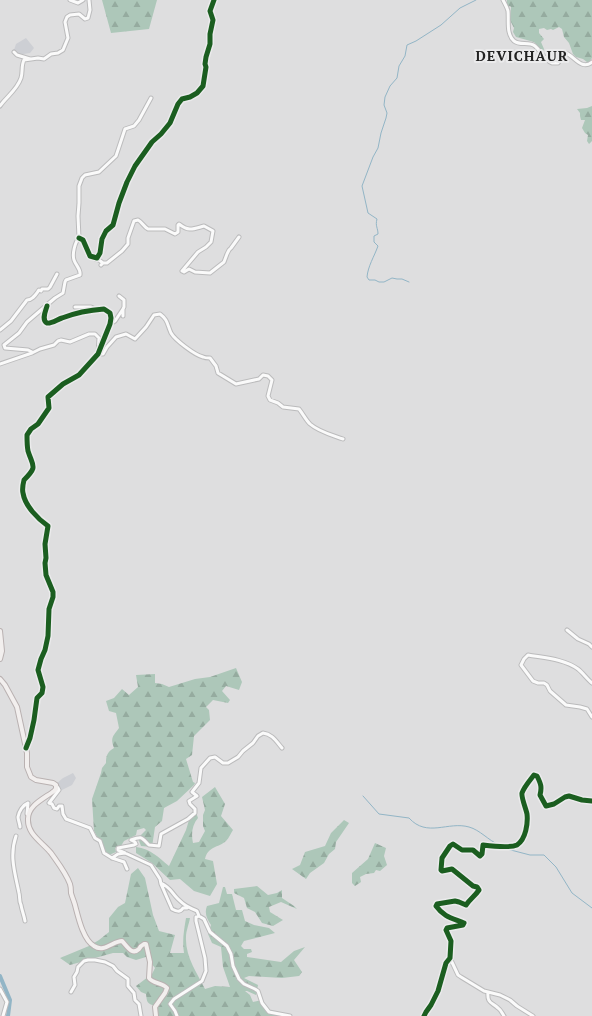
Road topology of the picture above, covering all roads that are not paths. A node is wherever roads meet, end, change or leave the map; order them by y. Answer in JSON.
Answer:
{"nodes":[{"id":1,"x":70,"y":0,"type":"edge"},
{"id":2,"x":83,"y":0,"type":"edge"},
{"id":3,"x":89,"y":0,"type":"edge"},
{"id":4,"x":214,"y":0,"type":"edge"},
{"id":5,"x":503,"y":0,"type":"edge"},
{"id":6,"x":14,"y":52,"type":"dead end"},
{"id":7,"x":32,"y":59,"type":"junction"},
{"id":8,"x":592,"y":62,"type":"edge"},
{"id":9,"x":151,"y":98,"type":"dead end"},
{"id":10,"x":0,"y":106,"type":"edge"},
{"id":11,"x":239,"y":237,"type":"dead end"},
{"id":12,"x":79,"y":238,"type":"junction"},
{"id":13,"x":90,"y":256,"type":"junction"},
{"id":14,"x":57,"y":274,"type":"dead end"},
{"id":15,"x":119,"y":296,"type":"dead end"},
{"id":16,"x":47,"y":306,"type":"junction"},
{"id":17,"x":75,"y":307,"type":"dead end"},
{"id":18,"x":95,"y":309,"type":"junction"},
{"id":19,"x":123,"y":309,"type":"junction"},
{"id":20,"x":124,"y":316,"type":"dead end"},
{"id":21,"x":110,"y":324,"type":"junction"},
{"id":22,"x":0,"y":330,"type":"edge"},
{"id":23,"x":32,"y":353,"type":"junction"},
{"id":24,"x":98,"y":354,"type":"junction"},
{"id":25,"x":0,"y":364,"type":"edge"},
{"id":26,"x":343,"y":439,"type":"dead end"},
{"id":27,"x":567,"y":630,"type":"dead end"},
{"id":28,"x":0,"y":631,"type":"edge"},
{"id":29,"x":592,"y":647,"type":"edge"},
{"id":30,"x":0,"y":659,"type":"edge"},
{"id":31,"x":0,"y":679,"type":"edge"},
{"id":32,"x":592,"y":683,"type":"edge"},
{"id":33,"x":592,"y":717,"type":"edge"},
{"id":34,"x":26,"y":748,"type":"junction"},
{"id":35,"x":282,"y":748,"type":"dead end"},
{"id":36,"x":56,"y":785,"type":"junction"},
{"id":37,"x":592,"y":801,"type":"edge"},
{"id":38,"x":28,"y":820,"type":"junction"},
{"id":39,"x":20,"y":827,"type":"dead end"},
{"id":40,"x":16,"y":836,"type":"dead end"},
{"id":41,"x":124,"y":853,"type":"junction"},
{"id":42,"x":112,"y":858,"type":"junction"},
{"id":43,"x":127,"y":869,"type":"dead end"},
{"id":44,"x":161,"y":883,"type":"junction"},
{"id":45,"x":187,"y":908,"type":"junction"},
{"id":46,"x":199,"y":916,"type":"junction"},
{"id":47,"x":25,"y":921,"type":"dead end"},
{"id":48,"x":450,"y":958,"type":"junction"},
{"id":49,"x":0,"y":989,"type":"edge"},
{"id":50,"x":71,"y":992,"type":"dead end"},
{"id":51,"x":488,"y":992,"type":"junction"},
{"id":52,"x":140,"y":1012,"type":"junction"},
{"id":53,"x":3,"y":1016,"type":"edge"},
{"id":54,"x":141,"y":1016,"type":"edge"},
{"id":55,"x":144,"y":1016,"type":"edge"},
{"id":56,"x":156,"y":1016,"type":"edge"},
{"id":57,"x":177,"y":1016,"type":"edge"},
{"id":58,"x":290,"y":1016,"type":"edge"},
{"id":59,"x":424,"y":1016,"type":"edge"},
{"id":60,"x":504,"y":1016,"type":"edge"},
{"id":61,"x":533,"y":1016,"type":"edge"}],
"edges":[{"from":1,"to":2,"type":"street"},
{"from":3,"to":7,"type":"street"},
{"from":4,"to":13,"type":"street"},
{"from":5,"to":8,"type":"street"},
{"from":6,"to":7,"type":"street"},
{"from":7,"to":10,"type":"street"},
{"from":9,"to":12,"type":"street"},
{"from":11,"to":13,"type":"street"},
{"from":12,"to":13,"type":"street"},
{"from":12,"to":16,"type":"street"},
{"from":14,"to":22,"type":"street"},
{"from":15,"to":19,"type":"street"},
{"from":16,"to":18,"type":"street"},
{"from":16,"to":23,"type":"street"},
{"from":17,"to":18,"type":"street"},
{"from":18,"to":21,"type":"street"},
{"from":19,"to":20,"type":"street"},
{"from":19,"to":21,"type":"street"},
{"from":21,"to":24,"type":"street"},
{"from":23,"to":24,"type":"street"},
{"from":23,"to":25,"type":"street"},
{"from":24,"to":26,"type":"street"},
{"from":24,"to":34,"type":"street"},
{"from":27,"to":29,"type":"street"},
{"from":28,"to":30,"type":"main road"},
{"from":31,"to":34,"type":"main road"},
{"from":32,"to":33,"type":"street"},
{"from":34,"to":36,"type":"main road"},
{"from":35,"to":41,"type":"street"},
{"from":36,"to":38,"type":"main road"},
{"from":36,"to":42,"type":"street"},
{"from":37,"to":48,"type":"street"},
{"from":38,"to":39,"type":"street"},
{"from":38,"to":56,"type":"main road"},
{"from":40,"to":47,"type":"street"},
{"from":41,"to":42,"type":"street"},
{"from":41,"to":44,"type":"street"},
{"from":42,"to":43,"type":"street"},
{"from":44,"to":45,"type":"street"},
{"from":44,"to":45,"type":"street"},
{"from":45,"to":46,"type":"street"},
{"from":46,"to":57,"type":"street"},
{"from":46,"to":58,"type":"street"},
{"from":48,"to":51,"type":"street"},
{"from":48,"to":59,"type":"street"},
{"from":49,"to":53,"type":"street"},
{"from":50,"to":52,"type":"street"},
{"from":51,"to":60,"type":"street"},
{"from":51,"to":61,"type":"street"},
{"from":52,"to":54,"type":"street"},
{"from":52,"to":55,"type":"street"}]}
